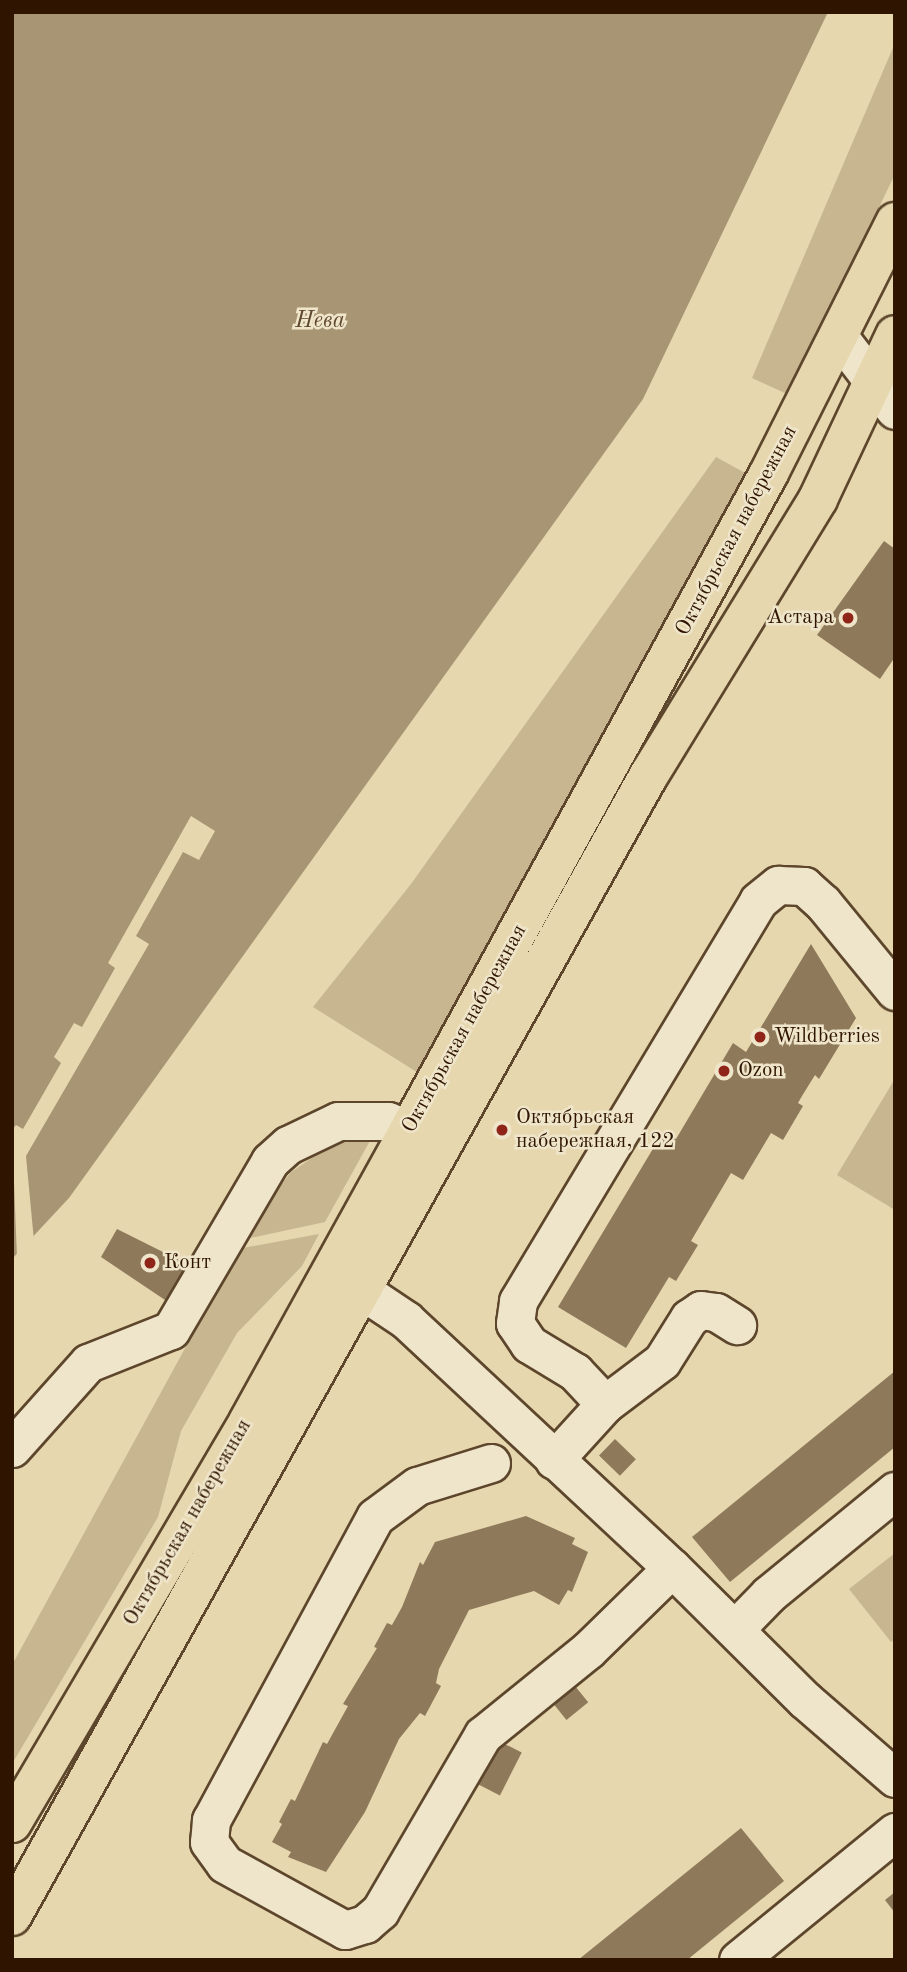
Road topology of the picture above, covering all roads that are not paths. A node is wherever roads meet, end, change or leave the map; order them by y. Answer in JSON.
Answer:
{"nodes":[{"id":1,"x":895,"y":222,"type":"edge"},
{"id":2,"x":839,"y":337,"type":"junction"},
{"id":3,"x":894,"y":339,"type":"edge"},
{"id":4,"x":885,"y":398,"type":"edge"},
{"id":5,"x":895,"y":991,"type":"edge"},
{"id":6,"x":409,"y":1130,"type":"junction"},
{"id":7,"x":361,"y":1290,"type":"junction"},
{"id":8,"x":737,"y":1325,"type":"dead end"},
{"id":9,"x":604,"y":1404,"type":"junction"},
{"id":10,"x":12,"y":1448,"type":"edge"},
{"id":11,"x":554,"y":1460,"type":"junction"},
{"id":12,"x":491,"y":1463,"type":"dead end"},
{"id":13,"x":895,"y":1491,"type":"edge"},
{"id":14,"x":672,"y":1569,"type":"junction"},
{"id":15,"x":735,"y":1629,"type":"junction"},
{"id":16,"x":894,"y":1776,"type":"edge"},
{"id":17,"x":12,"y":1823,"type":"edge"},
{"id":18,"x":895,"y":1832,"type":"edge"},
{"id":19,"x":12,"y":1916,"type":"edge"},
{"id":20,"x":746,"y":1957,"type":"edge"}],
"edges":[{"from":1,"to":2,"type":"main road","name":"Октябрьская набережная"},
{"from":2,"to":3,"type":"street"},
{"from":2,"to":4,"type":"street"},
{"from":2,"to":6,"type":"main road","name":"Октябрьская набережная"},
{"from":3,"to":4,"type":"main road","name":"Октябрьская набережная"},
{"from":4,"to":7,"type":"main road","name":"Октябрьская набережная"},
{"from":5,"to":9,"type":"street"},
{"from":6,"to":10,"type":"street"},
{"from":6,"to":17,"type":"main road","name":"Октябрьская набережная"},
{"from":7,"to":11,"type":"street"},
{"from":7,"to":19,"type":"main road","name":"Октябрьская набережная"},
{"from":8,"to":9,"type":"street"},
{"from":9,"to":11,"type":"street"},
{"from":11,"to":14,"type":"street"},
{"from":12,"to":14,"type":"street"},
{"from":13,"to":15,"type":"street"},
{"from":14,"to":15,"type":"street"},
{"from":15,"to":16,"type":"street"},
{"from":18,"to":20,"type":"street"}]}
